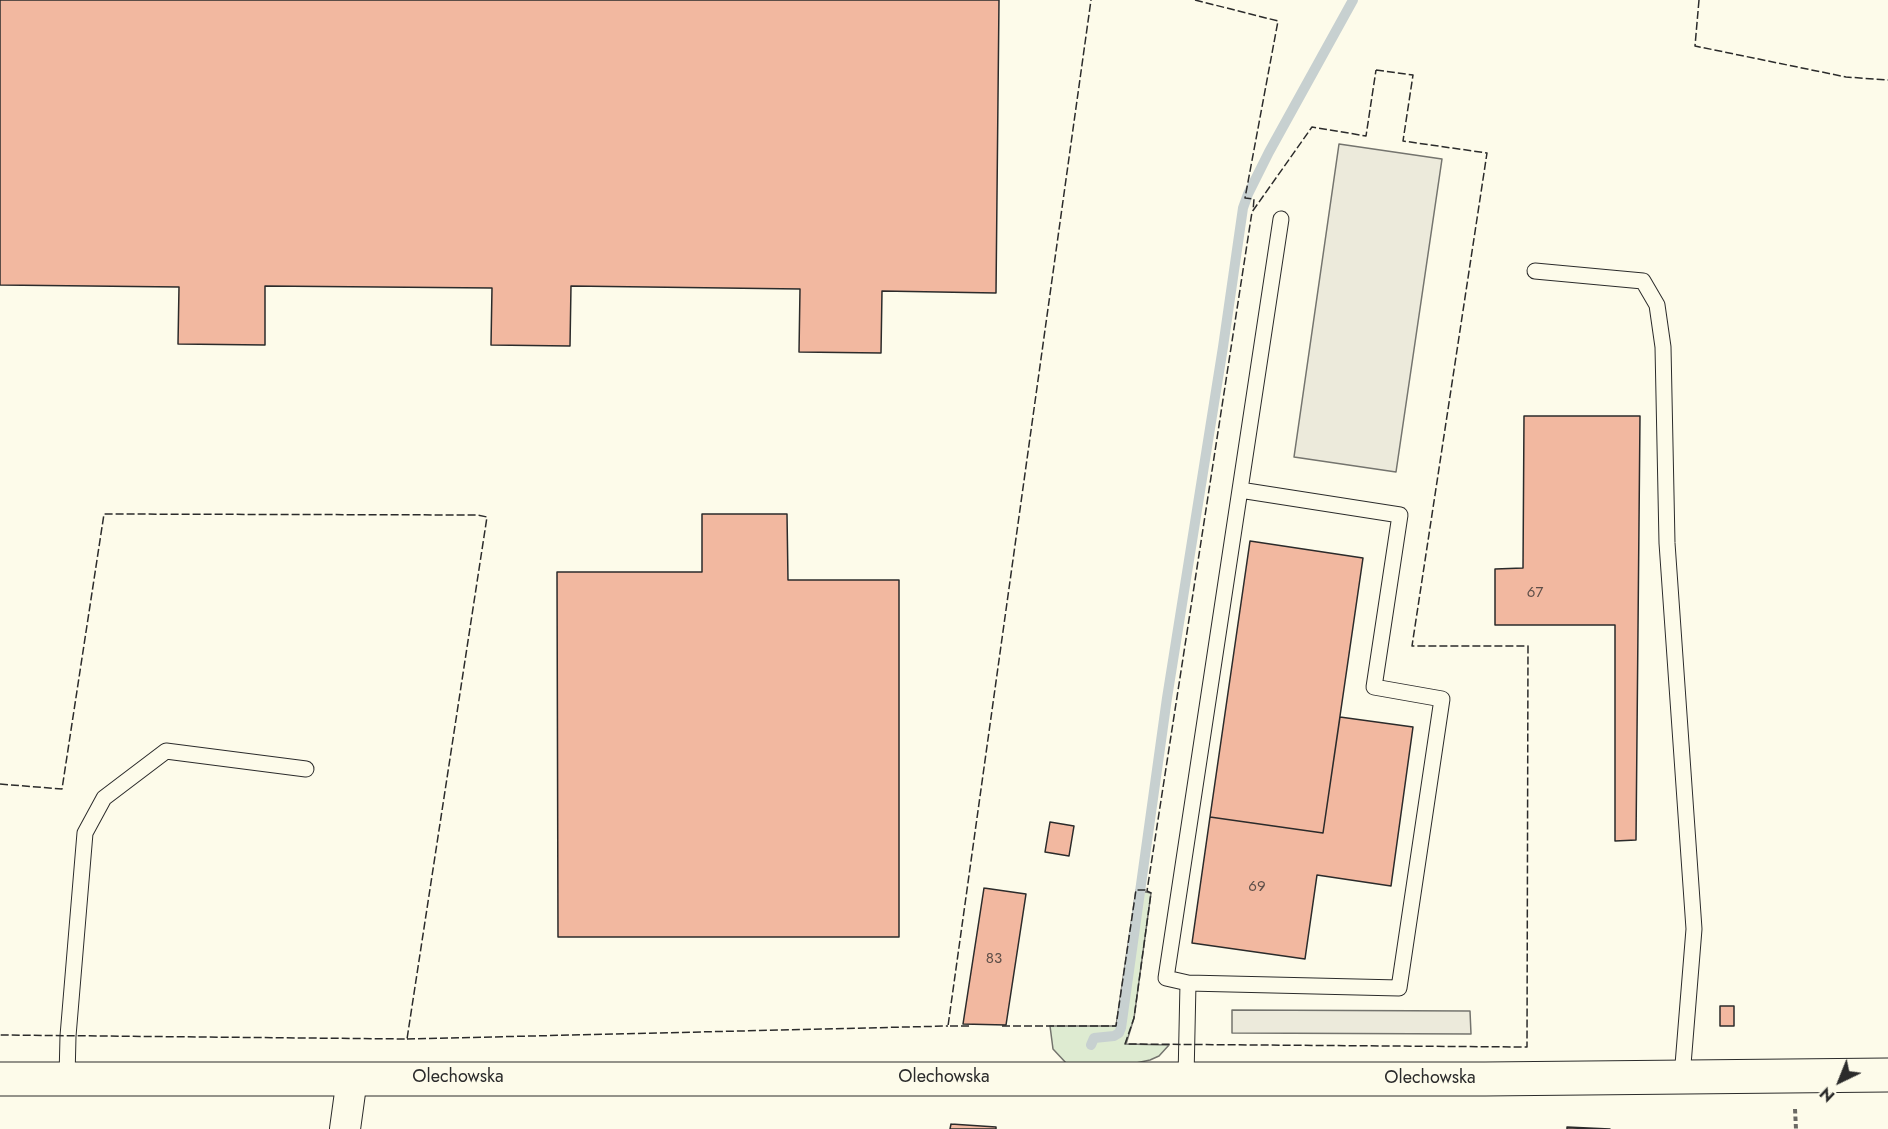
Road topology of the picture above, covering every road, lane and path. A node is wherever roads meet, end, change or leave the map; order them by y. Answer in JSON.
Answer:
{"nodes":[{"id":1,"x":1281,"y":219,"type":"dead end"},
{"id":2,"x":1535,"y":271,"type":"dead end"},
{"id":3,"x":1240,"y":490,"type":"junction"},
{"id":4,"x":306,"y":769,"type":"dead end"},
{"id":5,"x":1188,"y":983,"type":"junction"},
{"id":6,"x":1888,"y":1075,"type":"edge"},
{"id":7,"x":1682,"y":1077,"type":"junction"},
{"id":8,"x":67,"y":1078,"type":"junction"},
{"id":9,"x":352,"y":1078,"type":"junction"},
{"id":10,"x":1186,"y":1078,"type":"junction"},
{"id":11,"x":0,"y":1079,"type":"edge"},
{"id":12,"x":345,"y":1129,"type":"edge"}],
"edges":[{"from":1,"to":3,"type":"lane"},
{"from":2,"to":7,"type":"lane"},
{"from":3,"to":5,"type":"lane"},
{"from":3,"to":5,"type":"lane"},
{"from":4,"to":8,"type":"lane"},
{"from":5,"to":10,"type":"lane"},
{"from":6,"to":7,"type":"street","name":"Olechowska"},
{"from":7,"to":10,"type":"street","name":"Olechowska"},
{"from":8,"to":9,"type":"street","name":"Olechowska"},
{"from":8,"to":11,"type":"street","name":"Olechowska"},
{"from":9,"to":10,"type":"street","name":"Olechowska"},
{"from":9,"to":12,"type":"street"}]}
